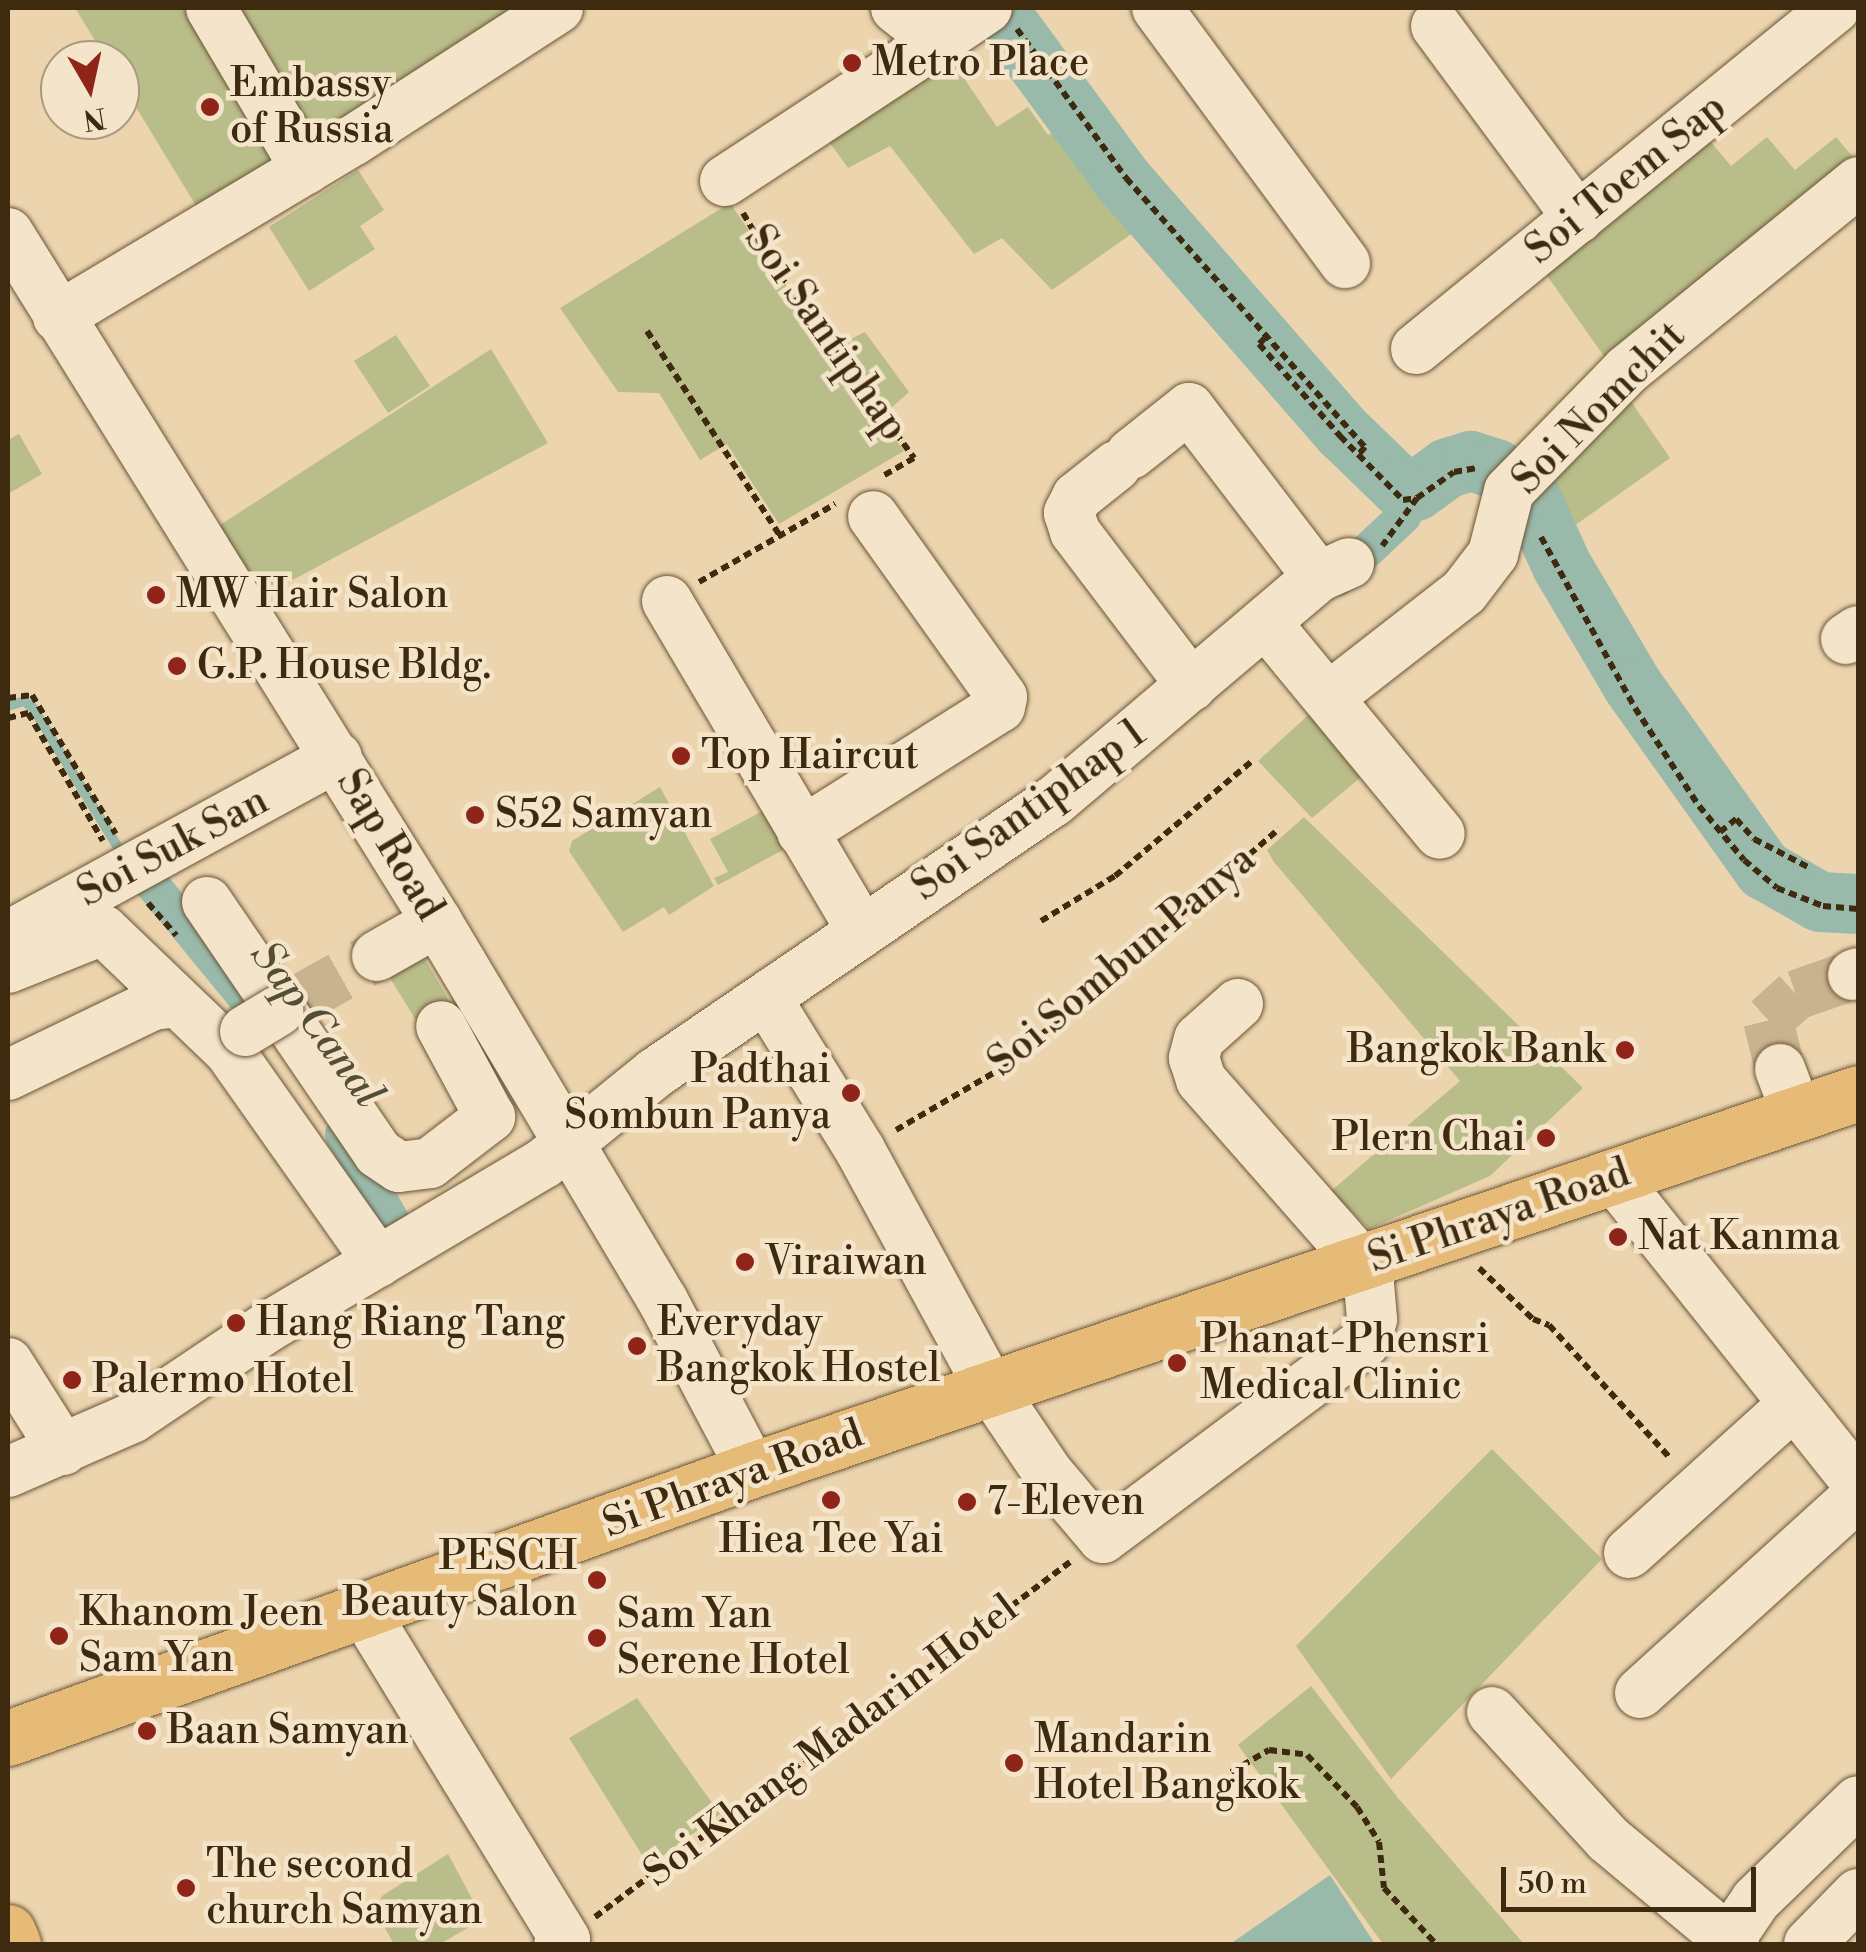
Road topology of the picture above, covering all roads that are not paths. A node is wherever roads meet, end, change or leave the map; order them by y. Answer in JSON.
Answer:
{"nodes":[{"id":1,"x":211,"y":8,"type":"edge"},
{"id":2,"x":558,"y":8,"type":"edge"},
{"id":3,"x":896,"y":8,"type":"edge"},
{"id":4,"x":1157,"y":8,"type":"edge"},
{"id":5,"x":1834,"y":8,"type":"edge"},
{"id":6,"x":974,"y":25,"type":"edge"},
{"id":7,"x":1436,"y":26,"type":"dead end"},
{"id":8,"x":306,"y":169,"type":"junction"},
{"id":9,"x":725,"y":181,"type":"road end"},
{"id":10,"x":1858,"y":182,"type":"edge"},
{"id":11,"x":1578,"y":218,"type":"junction"},
{"id":12,"x":8,"y":233,"type":"edge"},
{"id":13,"x":1345,"y":263,"type":"dead end"},
{"id":14,"x":58,"y":317,"type":"junction"},
{"id":15,"x":1416,"y":349,"type":"dead end"},
{"id":16,"x":861,"y":500,"type":"road end"},
{"id":17,"x":667,"y":601,"type":"road end"},
{"id":18,"x":1266,"y":623,"type":"junction"},
{"id":19,"x":1192,"y":686,"type":"junction"},
{"id":20,"x":1329,"y":697,"type":"junction"},
{"id":21,"x":337,"y":757,"type":"junction"},
{"id":22,"x":802,"y":832,"type":"junction"},
{"id":23,"x":1440,"y":834,"type":"dead end"},
{"id":24,"x":207,"y":902,"type":"dead end"},
{"id":25,"x":437,"y":922,"type":"junction"},
{"id":26,"x":862,"y":931,"type":"junction"},
{"id":27,"x":8,"y":936,"type":"edge"},
{"id":28,"x":377,"y":956,"type":"tunnel mouth"},
{"id":29,"x":8,"y":968,"type":"edge"},
{"id":30,"x":768,"y":1001,"type":"junction"},
{"id":31,"x":176,"y":1002,"type":"junction"},
{"id":32,"x":1238,"y":1004,"type":"dead end"},
{"id":33,"x":265,"y":1019,"type":"junction"},
{"id":34,"x":441,"y":1026,"type":"dead end"},
{"id":35,"x":8,"y":1075,"type":"edge"},
{"id":36,"x":1858,"y":1093,"type":"edge"},
{"id":37,"x":568,"y":1142,"type":"junction"},
{"id":38,"x":1614,"y":1178,"type":"junction"},
{"id":39,"x":378,"y":1262,"type":"junction"},
{"id":40,"x":1364,"y":1262,"type":"junction"},
{"id":41,"x":8,"y":1363,"type":"edge"},
{"id":42,"x":991,"y":1389,"type":"junction"},
{"id":43,"x":1794,"y":1405,"type":"junction"},
{"id":44,"x":64,"y":1450,"type":"junction"},
{"id":45,"x":752,"y":1470,"type":"junction"},
{"id":46,"x":8,"y":1472,"type":"edge"},
{"id":47,"x":1858,"y":1483,"type":"edge"},
{"id":48,"x":1858,"y":1495,"type":"edge"},
{"id":49,"x":1629,"y":1553,"type":"dead end"},
{"id":50,"x":364,"y":1613,"type":"junction"},
{"id":51,"x":1640,"y":1693,"type":"dead end"},
{"id":52,"x":1492,"y":1712,"type":"dead end"},
{"id":53,"x":8,"y":1738,"type":"edge"},
{"id":54,"x":1858,"y":1801,"type":"edge"},
{"id":55,"x":1858,"y":1894,"type":"edge"},
{"id":56,"x":8,"y":1932,"type":"edge"},
{"id":57,"x":562,"y":1942,"type":"edge"},
{"id":58,"x":1731,"y":1942,"type":"edge"},
{"id":59,"x":13,"y":1944,"type":"edge"},
{"id":60,"x":1808,"y":1944,"type":"edge"}],
"edges":[{"from":1,"to":8,"type":"street"},
{"from":2,"to":8,"type":"street"},
{"from":3,"to":6,"type":"street"},
{"from":4,"to":13,"type":"street"},
{"from":5,"to":11,"type":"street","name":"Soi Toem Sap"},
{"from":6,"to":9,"type":"street","name":"Soi Santiphap"},
{"from":7,"to":11,"type":"street"},
{"from":8,"to":14,"type":"street"},
{"from":10,"to":20,"type":"street","name":"Soi Nomchit"},
{"from":11,"to":15,"type":"street","name":"Soi Toem Sap"},
{"from":12,"to":14,"type":"street","name":"Sap Road"},
{"from":14,"to":21,"type":"street","name":"Sap Road"},
{"from":16,"to":22,"type":"street"},
{"from":17,"to":22,"type":"street"},
{"from":18,"to":19,"type":"street","name":"Soi Santiphap 1"},
{"from":18,"to":19,"type":"street","name":"Soi Santiphap 1"},
{"from":18,"to":20,"type":"street"},
{"from":19,"to":26,"type":"street","name":"Soi Santiphap 1"},
{"from":20,"to":23,"type":"street"},
{"from":21,"to":25,"type":"street","name":"Sap Road"},
{"from":21,"to":27,"type":"street","name":"Soi Suk San"},
{"from":22,"to":26,"type":"street"},
{"from":24,"to":33,"type":"street"},
{"from":25,"to":28,"type":"street"},
{"from":25,"to":37,"type":"street","name":"Sap Road"},
{"from":26,"to":30,"type":"street","name":"Soi Santiphap 1"},
{"from":29,"to":31,"type":"street"},
{"from":30,"to":37,"type":"street","name":"Soi Santiphap 1"},
{"from":30,"to":42,"type":"street"},
{"from":31,"to":33,"type":"street"},
{"from":31,"to":35,"type":"street"},
{"from":32,"to":40,"type":"street"},
{"from":33,"to":34,"type":"street"},
{"from":33,"to":39,"type":"street"},
{"from":36,"to":38,"type":"main road","name":"Si Phraya Road"},
{"from":37,"to":39,"type":"street","name":"Soi Santiphap 1"},
{"from":37,"to":45,"type":"street","name":"Sap Road"},
{"from":38,"to":40,"type":"main road","name":"Si Phraya Road"},
{"from":38,"to":43,"type":"street"},
{"from":39,"to":44,"type":"street","name":"Soi Santiphap 1"},
{"from":40,"to":42,"type":"main road","name":"Si Phraya Road"},
{"from":40,"to":42,"type":"street"},
{"from":41,"to":44,"type":"street"},
{"from":42,"to":45,"type":"main road","name":"Si Phraya Road"},
{"from":43,"to":47,"type":"street"},
{"from":43,"to":49,"type":"street"},
{"from":44,"to":46,"type":"street","name":"Soi Santiphap 1"},
{"from":45,"to":50,"type":"main road","name":"Si Phraya Road"},
{"from":48,"to":51,"type":"street"},
{"from":50,"to":53,"type":"main road","name":"Si Phraya Road"},
{"from":50,"to":57,"type":"street"},
{"from":52,"to":58,"type":"street"},
{"from":54,"to":58,"type":"street"},
{"from":55,"to":60,"type":"street"},
{"from":56,"to":59,"type":"main road"}]}
